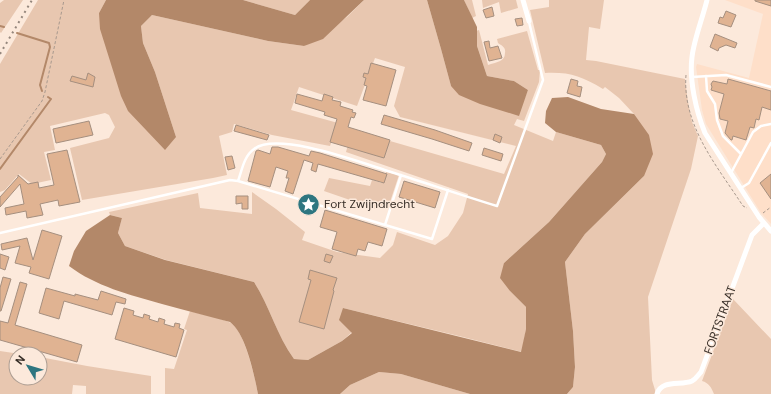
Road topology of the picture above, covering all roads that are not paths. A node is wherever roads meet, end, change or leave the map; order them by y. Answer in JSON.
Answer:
{"nodes":[{"id":1,"x":523,"y":0,"type":"edge"},
{"id":2,"x":707,"y":0,"type":"edge"},
{"id":3,"x":529,"y":21,"type":"joint"},
{"id":4,"x":706,"y":76,"type":"junction"},
{"id":5,"x":692,"y":77,"type":"junction"},
{"id":6,"x":771,"y":87,"type":"edge"},
{"id":7,"x":771,"y":124,"type":"edge"},
{"id":8,"x":771,"y":143,"type":"edge"},
{"id":9,"x":742,"y":154,"type":"junction"},
{"id":10,"x":731,"y":173,"type":"junction"},
{"id":11,"x":401,"y":175,"type":"junction"},
{"id":12,"x":238,"y":181,"type":"junction"},
{"id":13,"x":741,"y":188,"type":"junction"},
{"id":14,"x":448,"y":190,"type":"junction"},
{"id":15,"x":764,"y":223,"type":"junction"},
{"id":16,"x":386,"y":225,"type":"junction"},
{"id":17,"x":771,"y":231,"type":"edge"},
{"id":18,"x":0,"y":234,"type":"edge"},
{"id":19,"x":657,"y":394,"type":"edge"}],
"edges":[{"from":1,"to":3,"type":"street"},
{"from":2,"to":5,"type":"street"},
{"from":3,"to":14,"type":"lane"},
{"from":4,"to":5,"type":"lane"},
{"from":4,"to":6,"type":"lane"},
{"from":4,"to":9,"type":"lane"},
{"from":5,"to":10,"type":"street"},
{"from":7,"to":9,"type":"lane"},
{"from":8,"to":13,"type":"lane"},
{"from":9,"to":10,"type":"lane"},
{"from":10,"to":13,"type":"street"},
{"from":11,"to":12,"type":"lane"},
{"from":11,"to":14,"type":"lane"},
{"from":11,"to":16,"type":"lane"},
{"from":12,"to":16,"type":"lane"},
{"from":12,"to":18,"type":"lane"},
{"from":13,"to":15,"type":"street"},
{"from":14,"to":16,"type":"lane"},
{"from":15,"to":17,"type":"street"},
{"from":15,"to":19,"type":"street","name":"FORTSTRAAT"}]}
